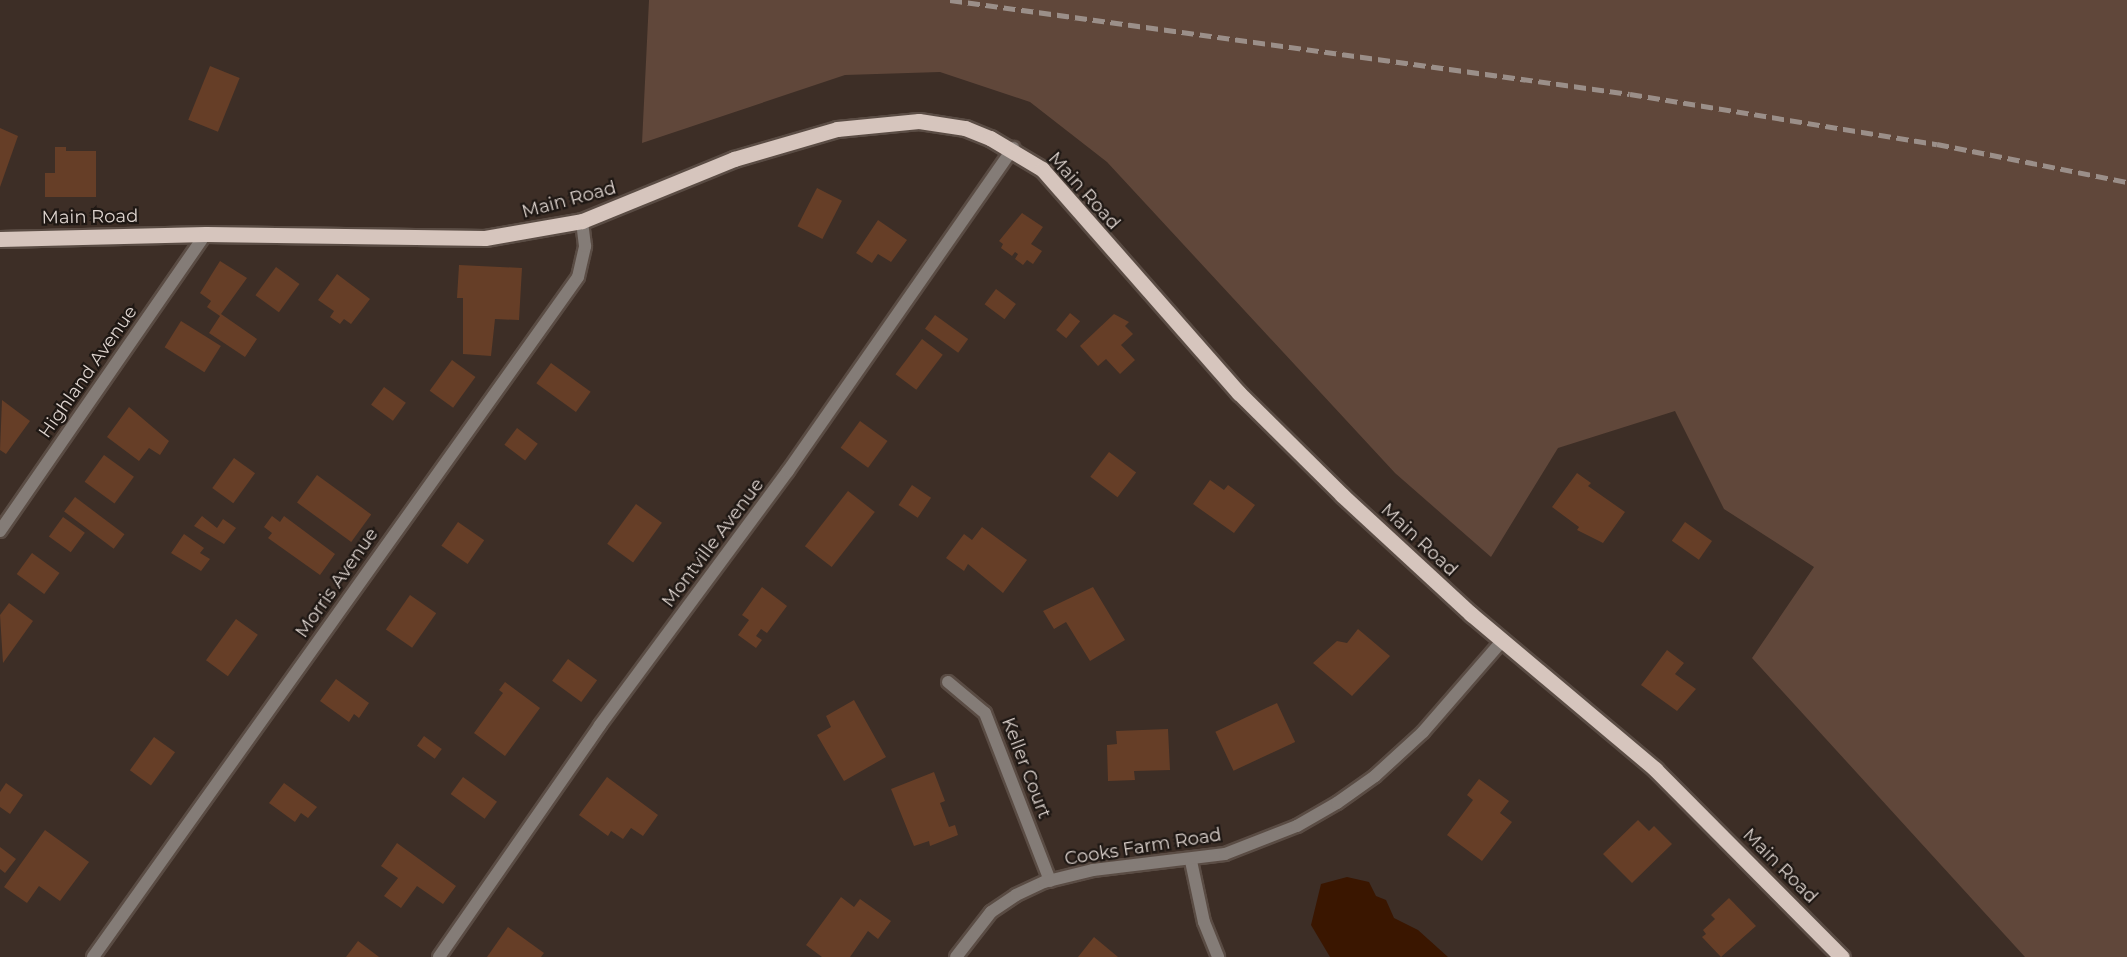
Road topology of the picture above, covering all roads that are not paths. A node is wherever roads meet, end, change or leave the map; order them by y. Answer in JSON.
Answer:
{"nodes":[{"id":1,"x":1013,"y":148,"type":"junction"},
{"id":2,"x":582,"y":220,"type":"junction"},
{"id":3,"x":206,"y":234,"type":"junction"},
{"id":4,"x":0,"y":240,"type":"edge"},
{"id":5,"x":0,"y":531,"type":"edge"},
{"id":6,"x":1503,"y":640,"type":"junction"},
{"id":7,"x":948,"y":682,"type":"dead end"},
{"id":8,"x":1191,"y":861,"type":"junction"},
{"id":9,"x":1050,"y":881,"type":"junction"},
{"id":10,"x":93,"y":957,"type":"edge"},
{"id":11,"x":439,"y":957,"type":"edge"},
{"id":12,"x":956,"y":957,"type":"edge"},
{"id":13,"x":1218,"y":957,"type":"edge"},
{"id":14,"x":1842,"y":957,"type":"edge"}],
"edges":[{"from":1,"to":2,"type":"main road","name":"Main Road"},
{"from":1,"to":6,"type":"main road","name":"Main Road"},
{"from":1,"to":11,"type":"street","name":"Montville Avenue"},
{"from":2,"to":3,"type":"main road","name":"Main Road"},
{"from":2,"to":10,"type":"street","name":"Morris Avenue"},
{"from":3,"to":4,"type":"main road","name":"Main Road"},
{"from":3,"to":5,"type":"street","name":"Highland Avenue"},
{"from":6,"to":8,"type":"street","name":"Cooks Farm Road"},
{"from":6,"to":14,"type":"main road","name":"Main Road"},
{"from":7,"to":9,"type":"street","name":"Keller Court"},
{"from":8,"to":9,"type":"street","name":"Cooks Farm Road"},
{"from":8,"to":13,"type":"street"},
{"from":9,"to":12,"type":"street","name":"Cooks Farm Road"}]}
